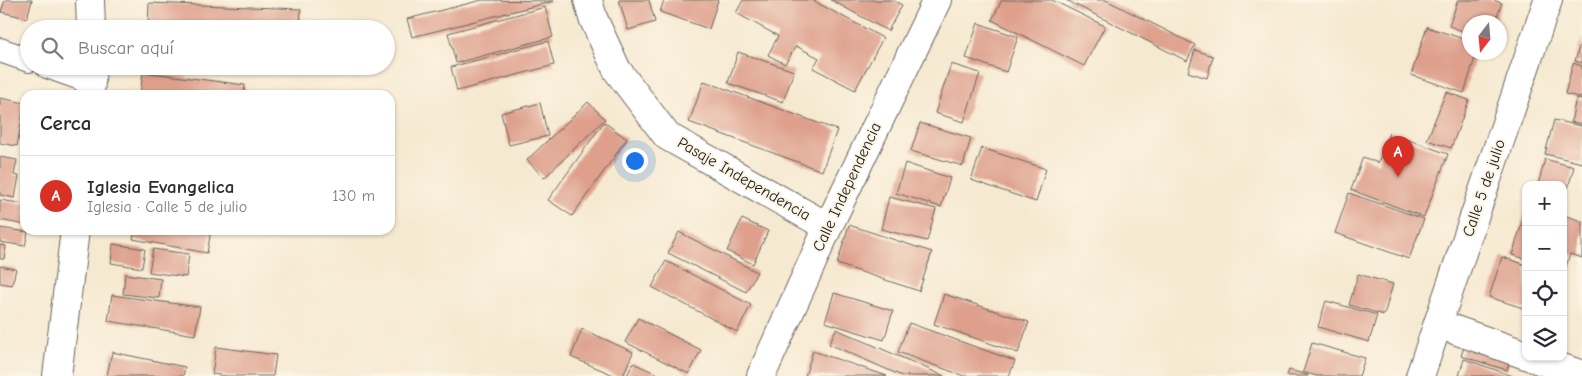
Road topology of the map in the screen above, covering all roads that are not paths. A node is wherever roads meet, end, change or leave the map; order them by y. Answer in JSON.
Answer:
{"nodes":[{"id":1,"x":90,"y":0,"type":"edge"},
{"id":2,"x":588,"y":0,"type":"edge"},
{"id":3,"x":937,"y":0,"type":"edge"},
{"id":4,"x":1548,"y":0,"type":"edge"},
{"id":5,"x":91,"y":20,"type":"edge"},
{"id":6,"x":0,"y":50,"type":"edge"},
{"id":7,"x":20,"y":57,"type":"edge"},
{"id":8,"x":73,"y":75,"type":"edge"},
{"id":9,"x":91,"y":81,"type":"edge"},
{"id":10,"x":828,"y":227,"type":"junction"},
{"id":11,"x":74,"y":235,"type":"edge"},
{"id":12,"x":1438,"y":324,"type":"junction"},
{"id":13,"x":1522,"y":354,"type":"edge"},
{"id":14,"x":1542,"y":361,"type":"edge"},
{"id":15,"x":57,"y":376,"type":"edge"},
{"id":16,"x":761,"y":376,"type":"edge"},
{"id":17,"x":1420,"y":376,"type":"edge"},
{"id":18,"x":1582,"y":376,"type":"edge"}],
"edges":[{"from":1,"to":5,"type":"street"},
{"from":2,"to":10,"type":"street","name":"Pasaje Independencia"},
{"from":3,"to":10,"type":"street","name":"Calle Independencia"},
{"from":4,"to":12,"type":"street","name":"Calle 5 de julio"},
{"from":6,"to":7,"type":"lane"},
{"from":8,"to":9,"type":"lane"},
{"from":10,"to":16,"type":"street","name":"Calle Independencia"},
{"from":11,"to":15,"type":"street"},
{"from":12,"to":13,"type":"street"},
{"from":12,"to":17,"type":"street","name":"Calle 5 de julio"},
{"from":14,"to":18,"type":"street"}]}
